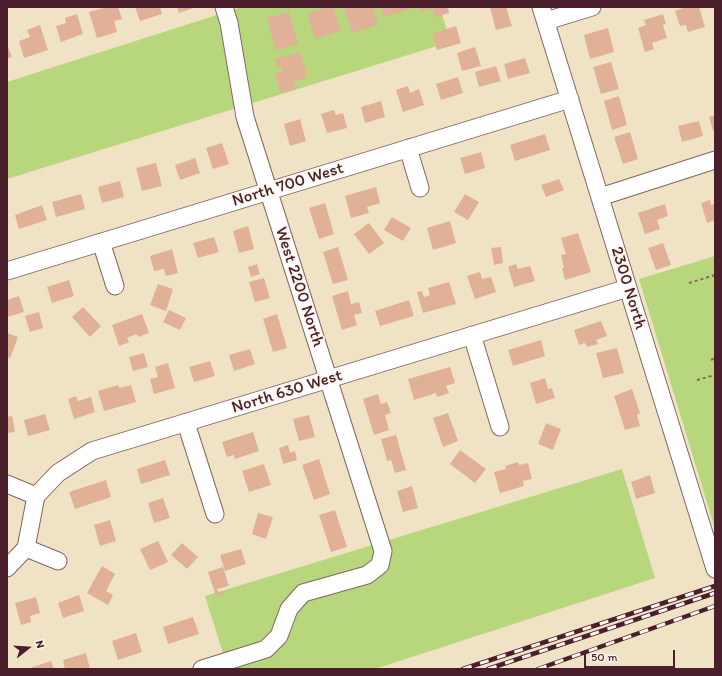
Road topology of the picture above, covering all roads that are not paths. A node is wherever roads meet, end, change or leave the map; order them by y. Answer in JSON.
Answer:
{"nodes":[{"id":1,"x":224,"y":7,"type":"edge"},
{"id":2,"x":592,"y":7,"type":"edge"},
{"id":3,"x":544,"y":14,"type":"edge"},
{"id":4,"x":570,"y":99,"type":"junction"},
{"id":5,"x":408,"y":148,"type":"junction"},
{"id":6,"x":715,"y":160,"type":"edge"},
{"id":7,"x":420,"y":188,"type":"dead end"},
{"id":8,"x":268,"y":191,"type":"junction"},
{"id":9,"x":600,"y":197,"type":"junction"},
{"id":10,"x":102,"y":242,"type":"junction"},
{"id":11,"x":7,"y":271,"type":"edge"},
{"id":12,"x":115,"y":286,"type":"dead end"},
{"id":13,"x":628,"y":288,"type":"junction"},
{"id":14,"x":472,"y":335,"type":"junction"},
{"id":15,"x":328,"y":379,"type":"junction"},
{"id":16,"x":186,"y":423,"type":"junction"},
{"id":17,"x":500,"y":427,"type":"dead end"},
{"id":18,"x":7,"y":484,"type":"edge"},
{"id":19,"x":36,"y":496,"type":"junction"},
{"id":20,"x":215,"y":514,"type":"dead end"},
{"id":21,"x":26,"y":548,"type":"junction"},
{"id":22,"x":58,"y":561,"type":"dead end"},
{"id":23,"x":7,"y":568,"type":"edge"},
{"id":24,"x":715,"y":569,"type":"edge"},
{"id":25,"x":202,"y":669,"type":"edge"}],
"edges":[{"from":1,"to":8,"type":"street","name":"West 2200 North"},
{"from":2,"to":3,"type":"street"},
{"from":3,"to":4,"type":"street","name":"2300 North"},
{"from":4,"to":5,"type":"street","name":"North 700 West"},
{"from":4,"to":9,"type":"street","name":"2300 North"},
{"from":5,"to":7,"type":"street"},
{"from":5,"to":8,"type":"street","name":"North 700 West"},
{"from":6,"to":9,"type":"street"},
{"from":8,"to":10,"type":"street","name":"North 700 West"},
{"from":8,"to":15,"type":"street","name":"West 2200 North"},
{"from":9,"to":13,"type":"street","name":"2300 North"},
{"from":10,"to":11,"type":"street","name":"North 700 West"},
{"from":10,"to":12,"type":"street"},
{"from":13,"to":14,"type":"street","name":"North 630 West"},
{"from":13,"to":24,"type":"street","name":"2300 North"},
{"from":14,"to":15,"type":"street","name":"North 630 West"},
{"from":14,"to":17,"type":"street"},
{"from":15,"to":16,"type":"street","name":"North 630 West"},
{"from":15,"to":25,"type":"street","name":"West 2200 North"},
{"from":16,"to":19,"type":"street","name":"North 630 West"},
{"from":16,"to":20,"type":"street"},
{"from":18,"to":19,"type":"street"},
{"from":19,"to":21,"type":"street"},
{"from":21,"to":22,"type":"street"},
{"from":21,"to":23,"type":"street"}]}
